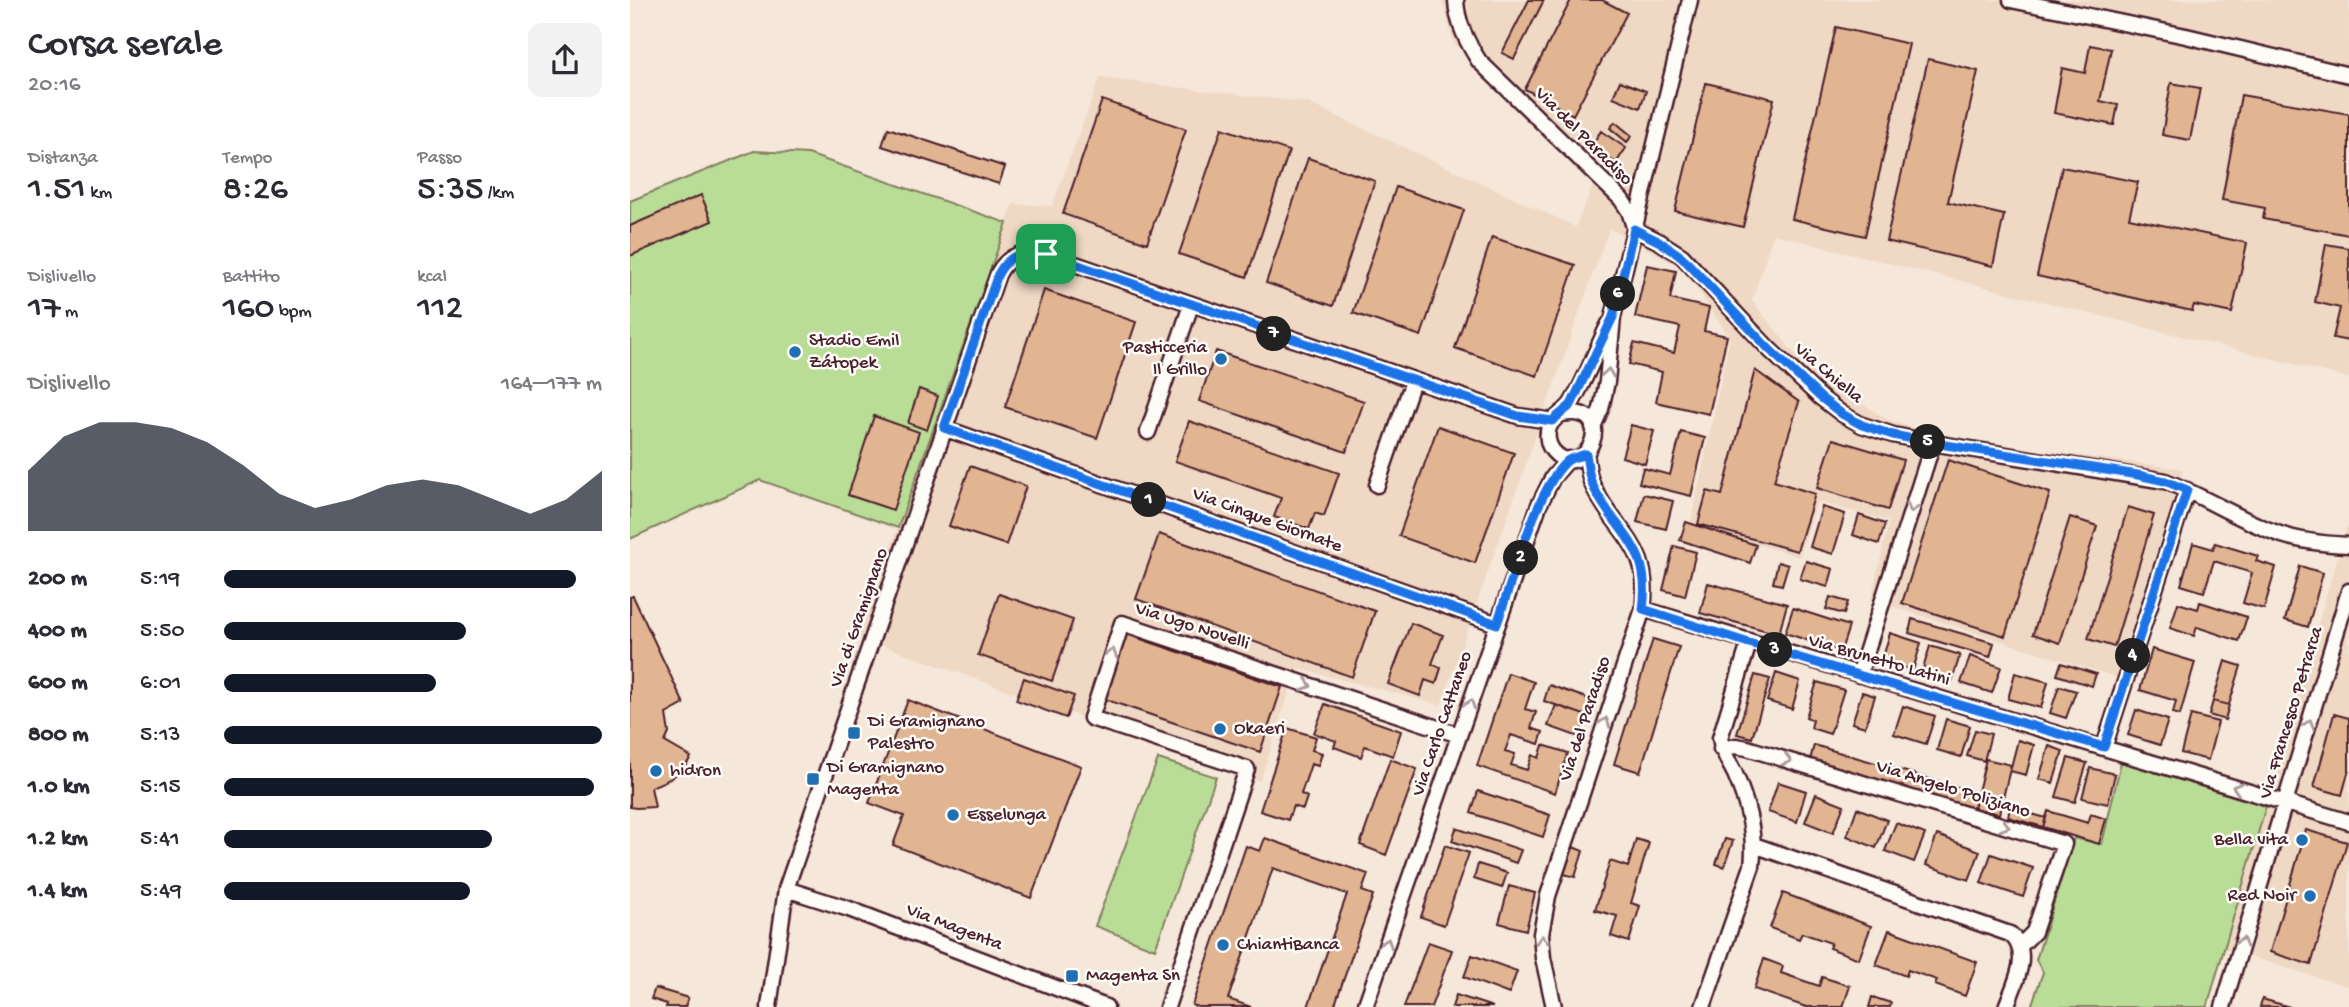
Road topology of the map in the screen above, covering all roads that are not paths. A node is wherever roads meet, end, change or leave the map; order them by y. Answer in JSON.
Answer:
{"nodes":[{"id":1,"x":1456,"y":0,"type":"edge"},
{"id":2,"x":1690,"y":0,"type":"edge"},
{"id":3,"x":2011,"y":0,"type":"edge"},
{"id":4,"x":2349,"y":75,"type":"edge"},
{"id":5,"x":1634,"y":229,"type":"junction"},
{"id":6,"x":1191,"y":305,"type":"junction"},
{"id":7,"x":1613,"y":317,"type":"junction"},
{"id":8,"x":1413,"y":381,"type":"junction"},
{"id":9,"x":1519,"y":417,"type":"junction"},
{"id":10,"x":1557,"y":418,"type":"junction"},
{"id":11,"x":1593,"y":426,"type":"junction"},
{"id":12,"x":944,"y":428,"type":"junction"},
{"id":13,"x":1148,"y":432,"type":"dead end"},
{"id":14,"x":1548,"y":438,"type":"junction"},
{"id":15,"x":1933,"y":443,"type":"junction"},
{"id":16,"x":1586,"y":454,"type":"junction"},
{"id":17,"x":1569,"y":459,"type":"junction"},
{"id":18,"x":1377,"y":485,"type":"dead end"},
{"id":19,"x":2187,"y":490,"type":"junction"},
{"id":20,"x":2349,"y":545,"type":"edge"},
{"id":21,"x":2349,"y":591,"type":"edge"},
{"id":22,"x":1643,"y":609,"type":"junction"},
{"id":23,"x":1497,"y":624,"type":"junction"},
{"id":24,"x":1749,"y":643,"type":"junction"},
{"id":25,"x":1859,"y":675,"type":"junction"},
{"id":26,"x":1459,"y":735,"type":"junction"},
{"id":27,"x":2104,"y":747,"type":"junction"},
{"id":28,"x":1721,"y":749,"type":"junction"},
{"id":29,"x":2285,"y":803,"type":"junction"},
{"id":30,"x":2349,"y":822,"type":"edge"},
{"id":31,"x":1754,"y":845,"type":"junction"},
{"id":32,"x":786,"y":889,"type":"junction"},
{"id":33,"x":2020,"y":946,"type":"junction"},
{"id":34,"x":769,"y":1007,"type":"edge"},
{"id":35,"x":1106,"y":1007,"type":"edge"},
{"id":36,"x":1167,"y":1007,"type":"edge"},
{"id":37,"x":1365,"y":1007,"type":"edge"},
{"id":38,"x":1554,"y":1007,"type":"edge"},
{"id":39,"x":1703,"y":1007,"type":"edge"},
{"id":40,"x":2006,"y":1007,"type":"edge"},
{"id":41,"x":2223,"y":1007,"type":"edge"}],
"edges":[{"from":1,"to":5,"type":"street","name":"Via del Paradiso"},
{"from":2,"to":5,"type":"street"},
{"from":3,"to":4,"type":"street"},
{"from":5,"to":7,"type":"street","name":"Via del Paradiso"},
{"from":5,"to":15,"type":"street","name":"Via Chiella"},
{"from":6,"to":8,"type":"street"},
{"from":6,"to":12,"type":"street","name":"Via di Gramignano"},
{"from":6,"to":13,"type":"street"},
{"from":7,"to":10,"type":"street","name":"Via del Paradiso"},
{"from":11,"to":7,"type":"street","name":"Via del Paradiso","one_way":true},
{"from":8,"to":9,"type":"street"},
{"from":8,"to":18,"type":"street"},
{"from":9,"to":10,"type":"street"},
{"from":9,"to":14,"type":"street"},
{"from":10,"to":11,"type":"street"},
{"from":10,"to":14,"type":"street","name":"Via del Paradiso"},
{"from":11,"to":16,"type":"street","name":"Via del Paradiso"},
{"from":12,"to":23,"type":"street","name":"Via Cinque Giornate"},
{"from":12,"to":32,"type":"street","name":"Via di Gramignano"},
{"from":14,"to":17,"type":"street"},
{"from":15,"to":19,"type":"street","name":"Via Chiella"},
{"from":15,"to":25,"type":"street","one_way":true},
{"from":16,"to":17,"type":"street"},
{"from":16,"to":22,"type":"street","name":"Via del Paradiso"},
{"from":17,"to":23,"type":"street","name":"Via Carlo Cattaneo"},
{"from":19,"to":20,"type":"street","name":"Via Chiella"},
{"from":19,"to":27,"type":"street"},
{"from":29,"to":21,"type":"street","name":"Via Francesco Petrarca","one_way":true},
{"from":22,"to":24,"type":"street","name":"Via Brunetto Latini"},
{"from":38,"to":22,"type":"street","name":"Via del Paradiso","one_way":true},
{"from":26,"to":23,"type":"street","name":"Via Carlo Cattaneo","one_way":true},
{"from":24,"to":25,"type":"street","name":"Via Brunetto Latini"},
{"from":24,"to":28,"type":"street"},
{"from":25,"to":27,"type":"street","name":"Via Brunetto Latini"},
{"from":36,"to":26,"type":"street","name":"Via Ugo Novelli","one_way":true},
{"from":37,"to":26,"type":"street","name":"Via Carlo Cattaneo","one_way":true},
{"from":29,"to":27,"type":"street","name":"Via Brunetto Latini","one_way":true},
{"from":28,"to":31,"type":"street"},
{"from":28,"to":33,"type":"street","name":"Via Angelo Poliziano","one_way":true},
{"from":29,"to":30,"type":"street","name":"Via Brunetto Latini"},
{"from":41,"to":29,"type":"street","name":"Via Francesco Petrarca","one_way":true},
{"from":31,"to":33,"type":"street"},
{"from":31,"to":39,"type":"street"},
{"from":32,"to":34,"type":"street","name":"Via di Gramignano"},
{"from":32,"to":35,"type":"street","name":"Via Magenta"},
{"from":33,"to":40,"type":"street"}]}
